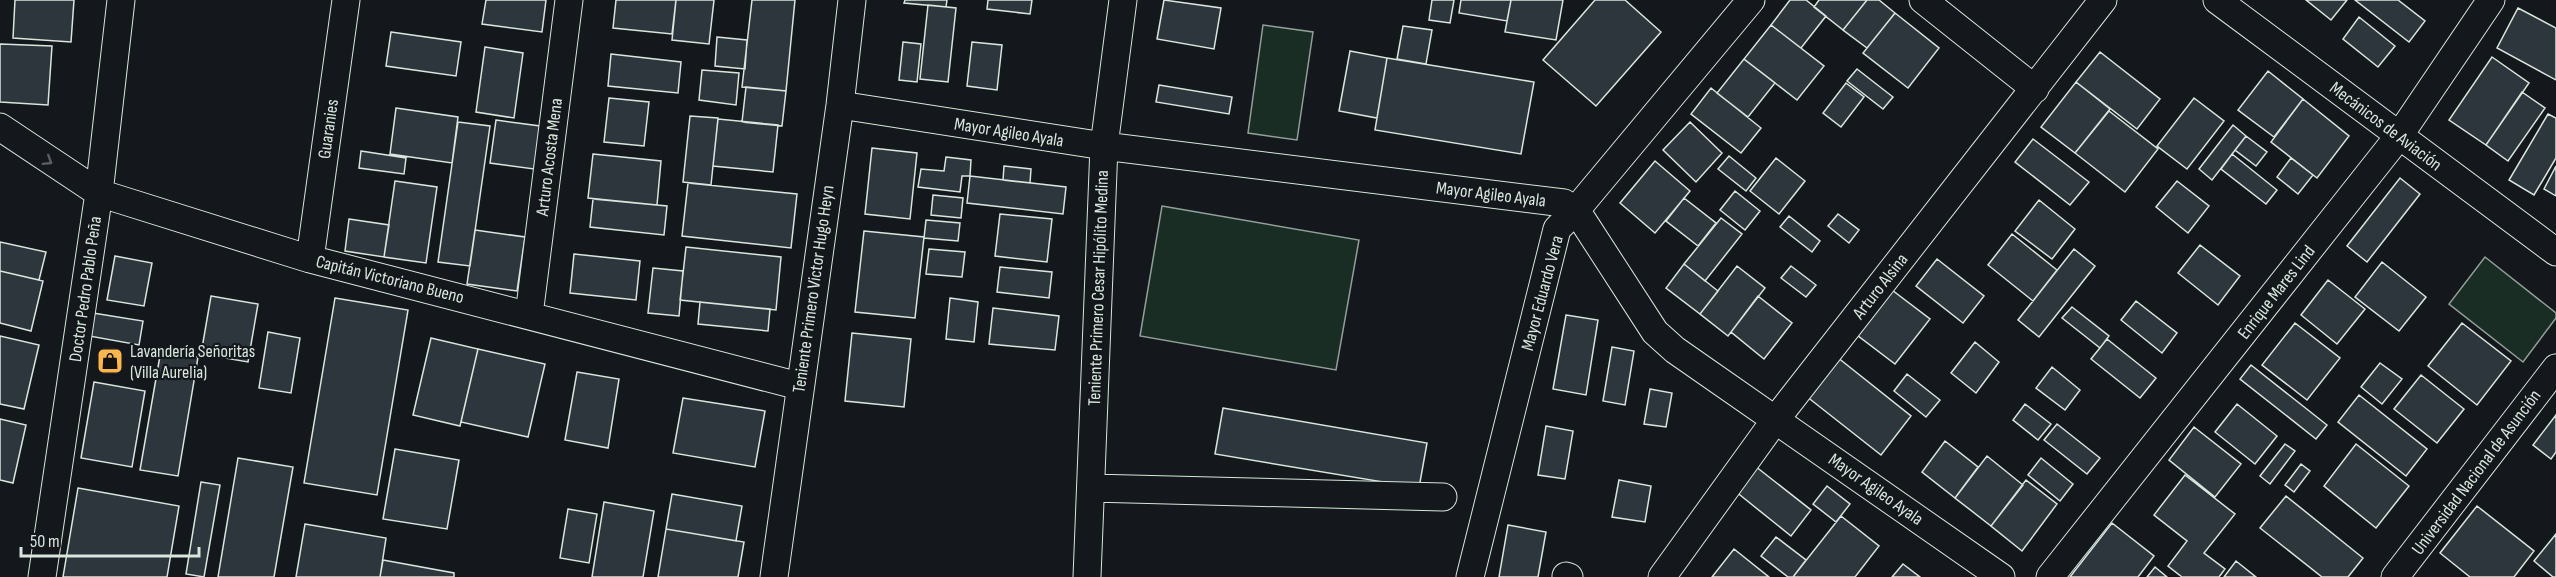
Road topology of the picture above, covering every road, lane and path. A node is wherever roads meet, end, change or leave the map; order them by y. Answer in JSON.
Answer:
{"nodes":[{"id":1,"x":121,"y":0,"type":"edge"},
{"id":2,"x":346,"y":0,"type":"edge"},
{"id":3,"x":568,"y":0,"type":"edge"},
{"id":4,"x":852,"y":0,"type":"edge"},
{"id":5,"x":1124,"y":0,"type":"edge"},
{"id":6,"x":1751,"y":0,"type":"edge"},
{"id":7,"x":1923,"y":0,"type":"edge"},
{"id":8,"x":2103,"y":0,"type":"edge"},
{"id":9,"x":2217,"y":0,"type":"edge"},
{"id":10,"x":2491,"y":0,"type":"edge"},
{"id":11,"x":2035,"y":89,"type":"junction"},
{"id":12,"x":840,"y":105,"type":"junction"},
{"id":13,"x":0,"y":127,"type":"edge"},
{"id":14,"x":2399,"y":136,"type":"junction"},
{"id":15,"x":1104,"y":146,"type":"junction"},
{"id":16,"x":99,"y":193,"type":"junction"},
{"id":17,"x":1576,"y":210,"type":"junction"},
{"id":18,"x":2556,"y":252,"type":"edge"},
{"id":19,"x":310,"y":259,"type":"junction"},
{"id":20,"x":529,"y":315,"type":"junction"},
{"id":21,"x":2556,"y":368,"type":"edge"},
{"id":22,"x":799,"y":386,"type":"junction"},
{"id":23,"x":1776,"y":418,"type":"junction"},
{"id":24,"x":1091,"y":488,"type":"junction"},
{"id":25,"x":1443,"y":497,"type":"dead end"},
{"id":26,"x":42,"y":577,"type":"edge"},
{"id":27,"x":774,"y":577,"type":"edge"},
{"id":28,"x":1087,"y":577,"type":"edge"},
{"id":29,"x":1470,"y":577,"type":"edge"},
{"id":30,"x":1662,"y":577,"type":"edge"},
{"id":31,"x":2001,"y":577,"type":"edge"},
{"id":32,"x":2050,"y":577,"type":"edge"},
{"id":33,"x":2396,"y":577,"type":"edge"}],
"edges":[{"from":1,"to":16,"type":"street","name":"Doctor Pedro Pablo Peña"},
{"from":2,"to":19,"type":"street","name":"Guaranies"},
{"from":3,"to":20,"type":"street","name":"Arturo Acosta Mena"},
{"from":4,"to":12,"type":"street","name":"Teniente Primero Victor Hugo Heyn"},
{"from":5,"to":15,"type":"street","name":"Teniente Primero Cesar Hipólito Medina"},
{"from":6,"to":17,"type":"street","name":"Mayor Eduardo Vera"},
{"from":7,"to":11,"type":"street"},
{"from":8,"to":11,"type":"street","name":"Arturo Alsina"},
{"from":9,"to":14,"type":"street","name":"Mecánicos de Aviación"},
{"from":10,"to":14,"type":"street","name":"Enrique Mares Lind"},
{"from":11,"to":23,"type":"street","name":"Arturo Alsina"},
{"from":12,"to":15,"type":"street","name":"Mayor Agileo Ayala"},
{"from":12,"to":22,"type":"street","name":"Teniente Primero Victor Hugo Heyn"},
{"from":13,"to":16,"type":"street","name":"Capitán Victoriano Bueno","one_way":true},
{"from":14,"to":18,"type":"street","name":"Mecánicos de Aviación"},
{"from":14,"to":32,"type":"street","name":"Enrique Mares Lind"},
{"from":15,"to":17,"type":"street","name":"Mayor Agileo Ayala"},
{"from":15,"to":24,"type":"street","name":"Teniente Primero Cesar Hipólito Medina"},
{"from":16,"to":19,"type":"street","name":"Capitán Victoriano Bueno"},
{"from":16,"to":26,"type":"street","name":"Doctor Pedro Pablo Peña"},
{"from":17,"to":23,"type":"street","name":"Mayor Agileo Ayala"},
{"from":17,"to":29,"type":"street","name":"Mayor Eduardo Vera"},
{"from":19,"to":20,"type":"street","name":"Capitán Victoriano Bueno"},
{"from":20,"to":22,"type":"street","name":"Capitán Victoriano Bueno"},
{"from":21,"to":33,"type":"street","name":"Universidad Nacional de Asunción"},
{"from":22,"to":27,"type":"street","name":"Teniente Primero Victor Hugo Heyn"},
{"from":23,"to":30,"type":"street","name":"Arturo Alsina"},
{"from":23,"to":31,"type":"street","name":"Mayor Agileo Ayala"},
{"from":24,"to":25,"type":"street"},
{"from":24,"to":28,"type":"street","name":"Teniente Primero Cesar Hipólito Medina"}]}
